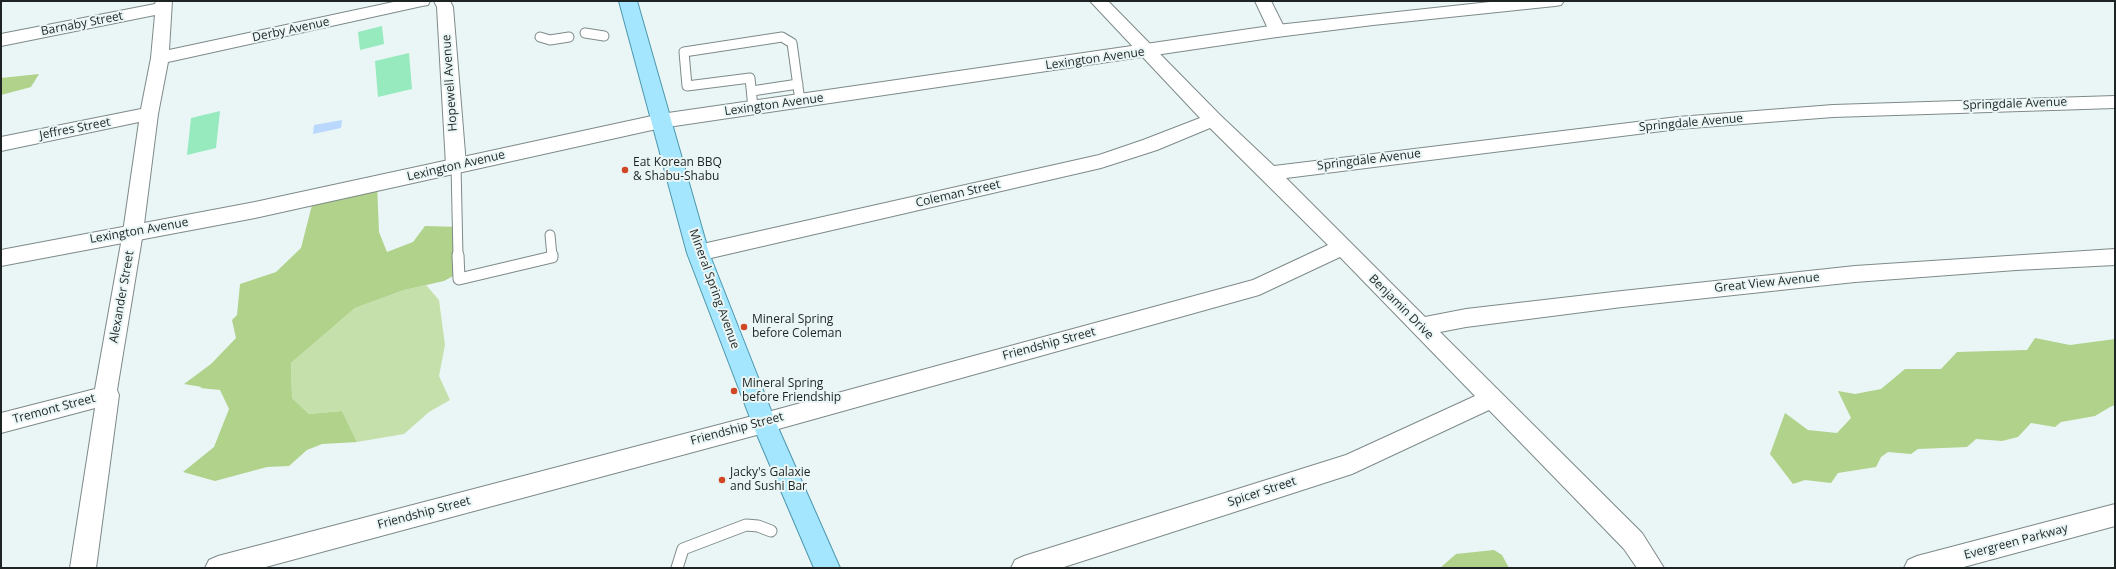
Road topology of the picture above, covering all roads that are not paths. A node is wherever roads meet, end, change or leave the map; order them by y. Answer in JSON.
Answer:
{"nodes":[{"id":1,"x":422,"y":1,"type":"edge"},
{"id":2,"x":442,"y":1,"type":"edge"},
{"id":3,"x":628,"y":1,"type":"edge"},
{"id":4,"x":1098,"y":1,"type":"edge"},
{"id":5,"x":1263,"y":1,"type":"edge"},
{"id":6,"x":1555,"y":1,"type":"edge"},
{"id":7,"x":163,"y":5,"type":"edge"},
{"id":8,"x":1277,"y":31,"type":"junction"},
{"id":9,"x":585,"y":33,"type":"dead end"},
{"id":10,"x":604,"y":36,"type":"dead end"},
{"id":11,"x":540,"y":37,"type":"dead end"},
{"id":12,"x":569,"y":37,"type":"dead end"},
{"id":13,"x":1,"y":40,"type":"edge"},
{"id":14,"x":1146,"y":52,"type":"junction"},
{"id":15,"x":160,"y":58,"type":"junction"},
{"id":16,"x":799,"y":93,"type":"junction"},
{"id":17,"x":752,"y":100,"type":"junction"},
{"id":18,"x":2115,"y":102,"type":"edge"},
{"id":19,"x":149,"y":114,"type":"junction"},
{"id":20,"x":1213,"y":120,"type":"junction"},
{"id":21,"x":661,"y":121,"type":"junction"},
{"id":22,"x":1,"y":144,"type":"edge"},
{"id":23,"x":456,"y":165,"type":"junction"},
{"id":24,"x":1270,"y":174,"type":"junction"},
{"id":25,"x":133,"y":232,"type":"junction"},
{"id":26,"x":550,"y":235,"type":"dead end"},
{"id":27,"x":1342,"y":248,"type":"junction"},
{"id":28,"x":698,"y":253,"type":"junction"},
{"id":29,"x":1,"y":258,"type":"edge"},
{"id":30,"x":2115,"y":258,"type":"edge"},
{"id":31,"x":1420,"y":327,"type":"junction"},
{"id":32,"x":108,"y":395,"type":"junction"},
{"id":33,"x":1493,"y":398,"type":"junction"},
{"id":34,"x":1,"y":423,"type":"edge"},
{"id":35,"x":764,"y":423,"type":"junction"},
{"id":36,"x":2115,"y":515,"type":"edge"},
{"id":37,"x":771,"y":531,"type":"dead end"},
{"id":38,"x":84,"y":568,"type":"edge"},
{"id":39,"x":218,"y":568,"type":"edge"},
{"id":40,"x":677,"y":568,"type":"edge"},
{"id":41,"x":827,"y":568,"type":"edge"},
{"id":42,"x":1024,"y":568,"type":"edge"},
{"id":43,"x":1650,"y":568,"type":"edge"},
{"id":44,"x":1917,"y":568,"type":"edge"}],
"edges":[{"from":1,"to":15,"type":"street","name":"Derby Avenue"},
{"from":2,"to":23,"type":"street","name":"Hopewell Avenue"},
{"from":3,"to":21,"type":"main road","name":"Mineral Spring Avenue"},
{"from":4,"to":14,"type":"street","name":"Benjamin Drive"},
{"from":5,"to":8,"type":"street"},
{"from":6,"to":8,"type":"street","name":"Lexington Avenue"},
{"from":7,"to":13,"type":"street","name":"Barnaby Street"},
{"from":7,"to":15,"type":"street","name":"Alexander Street"},
{"from":8,"to":14,"type":"street","name":"Lexington Avenue"},
{"from":9,"to":10,"type":"lane"},
{"from":11,"to":12,"type":"lane"},
{"from":14,"to":16,"type":"street","name":"Lexington Avenue"},
{"from":14,"to":20,"type":"street","name":"Benjamin Drive"},
{"from":15,"to":19,"type":"street","name":"Alexander Street"},
{"from":16,"to":17,"type":"street","name":"Lexington Avenue"},
{"from":16,"to":17,"type":"lane"},
{"from":17,"to":21,"type":"street","name":"Lexington Avenue"},
{"from":18,"to":24,"type":"street","name":"Springdale Avenue"},
{"from":19,"to":22,"type":"street","name":"Jeffres Street"},
{"from":19,"to":25,"type":"street","name":"Alexander Street"},
{"from":20,"to":24,"type":"street","name":"Benjamin Drive"},
{"from":20,"to":28,"type":"street","name":"Coleman Street"},
{"from":21,"to":23,"type":"street","name":"Lexington Avenue"},
{"from":21,"to":28,"type":"main road","name":"Mineral Spring Avenue"},
{"from":23,"to":25,"type":"street","name":"Lexington Avenue"},
{"from":23,"to":26,"type":"lane"},
{"from":24,"to":27,"type":"street","name":"Benjamin Drive"},
{"from":25,"to":29,"type":"street","name":"Lexington Avenue"},
{"from":25,"to":32,"type":"street","name":"Alexander Street"},
{"from":27,"to":31,"type":"street","name":"Benjamin Drive"},
{"from":27,"to":35,"type":"street","name":"Friendship Street"},
{"from":28,"to":35,"type":"main road","name":"Mineral Spring Avenue"},
{"from":30,"to":31,"type":"street","name":"Great View Avenue"},
{"from":31,"to":33,"type":"street","name":"Benjamin Drive"},
{"from":32,"to":34,"type":"street","name":"Tremont Street"},
{"from":32,"to":38,"type":"street","name":"Alexander Street"},
{"from":33,"to":42,"type":"street","name":"Spicer Street"},
{"from":33,"to":43,"type":"street","name":"Benjamin Drive"},
{"from":35,"to":39,"type":"street","name":"Friendship Street"},
{"from":35,"to":41,"type":"main road","name":"Mineral Spring Avenue"},
{"from":36,"to":44,"type":"street","name":"Evergreen Parkway"},
{"from":37,"to":40,"type":"lane"}]}
